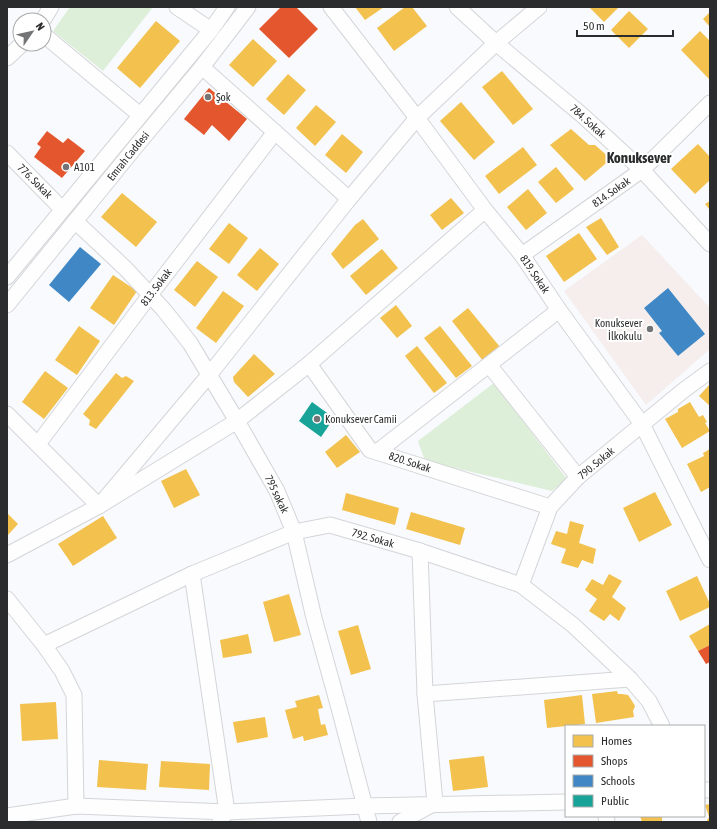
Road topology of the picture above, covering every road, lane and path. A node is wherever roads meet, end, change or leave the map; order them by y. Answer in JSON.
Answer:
{"nodes":[{"id":1,"x":177,"y":7,"type":"edge"},
{"id":2,"x":228,"y":7,"type":"edge"},
{"id":3,"x":248,"y":7,"type":"edge"},
{"id":4,"x":331,"y":7,"type":"edge"},
{"id":5,"x":457,"y":7,"type":"edge"},
{"id":6,"x":539,"y":7,"type":"edge"},
{"id":7,"x":211,"y":30,"type":"junction"},
{"id":8,"x":52,"y":42,"type":"edge"},
{"id":9,"x":496,"y":43,"type":"junction"},
{"id":10,"x":202,"y":67,"type":"junction"},
{"id":11,"x":710,"y":103,"type":"edge"},
{"id":12,"x":140,"y":115,"type":"junction"},
{"id":13,"x":417,"y":118,"type":"junction"},
{"id":14,"x":275,"y":132,"type":"junction"},
{"id":15,"x":7,"y":153,"type":"edge"},
{"id":16,"x":642,"y":170,"type":"junction"},
{"id":17,"x":349,"y":199,"type":"junction"},
{"id":18,"x":62,"y":209,"type":"junction"},
{"id":19,"x":485,"y":210,"type":"junction"},
{"id":20,"x":75,"y":221,"type":"junction"},
{"id":21,"x":710,"y":244,"type":"edge"},
{"id":22,"x":522,"y":255,"type":"junction"},
{"id":23,"x":7,"y":277,"type":"edge"},
{"id":24,"x":150,"y":295,"type":"junction"},
{"id":25,"x":7,"y":305,"type":"edge"},
{"id":26,"x":560,"y":310,"type":"junction"},
{"id":27,"x":309,"y":364,"type":"junction"},
{"id":28,"x":489,"y":365,"type":"junction"},
{"id":29,"x":710,"y":371,"type":"edge"},
{"id":30,"x":209,"y":375,"type":"junction"},
{"id":31,"x":7,"y":414,"type":"edge"},
{"id":32,"x":238,"y":421,"type":"junction"},
{"id":33,"x":642,"y":424,"type":"junction"},
{"id":34,"x":38,"y":444,"type":"junction"},
{"id":35,"x":377,"y":452,"type":"junction"},
{"id":36,"x":578,"y":477,"type":"junction"},
{"id":37,"x":99,"y":506,"type":"junction"},
{"id":38,"x":550,"y":507,"type":"junction"},
{"id":39,"x":294,"y":532,"type":"junction"},
{"id":40,"x":420,"y":551,"type":"junction"},
{"id":41,"x":7,"y":556,"type":"edge"},
{"id":42,"x":710,"y":560,"type":"edge"},
{"id":43,"x":192,"y":574,"type":"junction"},
{"id":44,"x":521,"y":585,"type":"junction"},
{"id":45,"x":9,"y":606,"type":"edge"},
{"id":46,"x":44,"y":645,"type":"junction"},
{"id":47,"x":630,"y":679,"type":"junction"},
{"id":48,"x":425,"y":694,"type":"junction"},
{"id":49,"x":661,"y":725,"type":"edge"},
{"id":50,"x":565,"y":802,"type":"edge"},
{"id":51,"x":435,"y":804,"type":"junction"},
{"id":52,"x":76,"y":806,"type":"junction"},
{"id":53,"x":365,"y":806,"type":"junction"},
{"id":54,"x":7,"y":816,"type":"edge"},
{"id":55,"x":222,"y":817,"type":"edge"},
{"id":56,"x":369,"y":822,"type":"edge"},
{"id":57,"x":400,"y":822,"type":"edge"}],
"edges":[{"from":1,"to":7,"type":"street"},
{"from":2,"to":7,"type":"street","name":"Emrah Caddesi"},
{"from":3,"to":10,"type":"street","name":"Emrah Caddesi"},
{"from":4,"to":13,"type":"street","name":"819. Sokak"},
{"from":5,"to":9,"type":"street","name":"784. Sokak"},
{"from":6,"to":9,"type":"street"},
{"from":7,"to":12,"type":"street","name":"Emrah Caddesi"},
{"from":8,"to":12,"type":"street"},
{"from":9,"to":13,"type":"street"},
{"from":9,"to":16,"type":"street","name":"784. Sokak"},
{"from":10,"to":14,"type":"street"},
{"from":10,"to":20,"type":"street","name":"Emrah Caddesi"},
{"from":11,"to":16,"type":"street","name":"814. Sokak"},
{"from":12,"to":18,"type":"street","name":"Emrah Caddesi"},
{"from":13,"to":17,"type":"street"},
{"from":13,"to":19,"type":"street","name":"819. Sokak"},
{"from":14,"to":17,"type":"street"},
{"from":14,"to":24,"type":"street","name":"813. Sokak"},
{"from":15,"to":18,"type":"street","name":"776. Sokak"},
{"from":16,"to":21,"type":"street","name":"784. Sokak"},
{"from":16,"to":22,"type":"street","name":"814. Sokak"},
{"from":17,"to":30,"type":"street"},
{"from":18,"to":23,"type":"street","name":"Emrah Caddesi"},
{"from":19,"to":22,"type":"street","name":"819. Sokak"},
{"from":19,"to":27,"type":"street"},
{"from":20,"to":24,"type":"street","name":"795 sokak"},
{"from":20,"to":25,"type":"street","name":"Emrah Caddesi"},
{"from":22,"to":26,"type":"street","name":"819. Sokak"},
{"from":24,"to":30,"type":"street","name":"795 sokak"},
{"from":24,"to":34,"type":"street","name":"813. Sokak"},
{"from":26,"to":28,"type":"street"},
{"from":26,"to":33,"type":"street","name":"819. Sokak"},
{"from":27,"to":32,"type":"street"},
{"from":27,"to":35,"type":"street","name":"820. Sokak"},
{"from":28,"to":35,"type":"street"},
{"from":28,"to":36,"type":"street"},
{"from":29,"to":33,"type":"street","name":"790. Sokak"},
{"from":30,"to":32,"type":"street","name":"795 sokak"},
{"from":30,"to":37,"type":"street"},
{"from":31,"to":34,"type":"street"},
{"from":32,"to":37,"type":"street"},
{"from":32,"to":39,"type":"street","name":"795 sokak"},
{"from":33,"to":36,"type":"street","name":"790. Sokak"},
{"from":33,"to":42,"type":"street","name":"819. Sokak"},
{"from":34,"to":37,"type":"street"},
{"from":35,"to":38,"type":"street","name":"820. Sokak"},
{"from":36,"to":38,"type":"street","name":"790. Sokak"},
{"from":37,"to":41,"type":"street"},
{"from":38,"to":44,"type":"street","name":"790. Sokak"},
{"from":39,"to":40,"type":"street","name":"792. Sokak"},
{"from":39,"to":43,"type":"street","name":"792. Sokak"},
{"from":39,"to":53,"type":"street","name":"795 sokak"},
{"from":40,"to":44,"type":"street","name":"792. Sokak"},
{"from":40,"to":48,"type":"street"},
{"from":43,"to":46,"type":"street","name":"792. Sokak"},
{"from":43,"to":55,"type":"street"},
{"from":44,"to":47,"type":"street","name":"792. Sokak"},
{"from":45,"to":46,"type":"street"},
{"from":46,"to":52,"type":"street"},
{"from":47,"to":48,"type":"street"},
{"from":47,"to":49,"type":"street","name":"792. Sokak"},
{"from":48,"to":51,"type":"street"},
{"from":50,"to":51,"type":"street"},
{"from":51,"to":53,"type":"street"},
{"from":51,"to":57,"type":"street"},
{"from":52,"to":54,"type":"street"},
{"from":52,"to":55,"type":"street"},
{"from":53,"to":55,"type":"street"},
{"from":53,"to":56,"type":"street","name":"795 sokak"}]}
